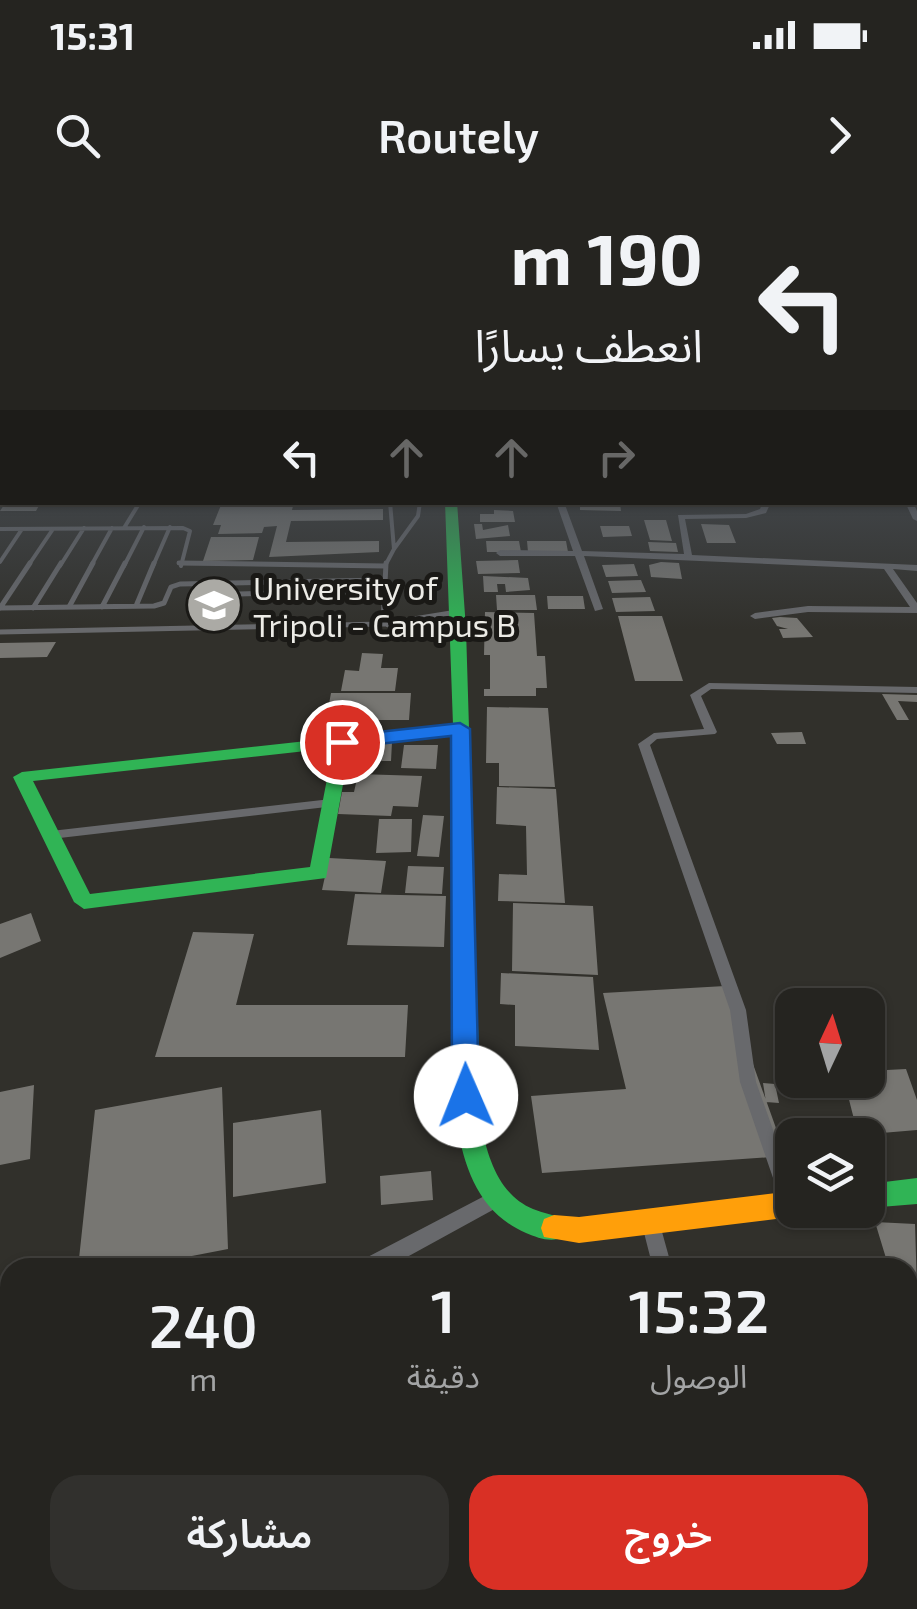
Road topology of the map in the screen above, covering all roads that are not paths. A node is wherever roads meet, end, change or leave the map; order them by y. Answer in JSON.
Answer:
{"nodes":[{"id":1,"x":138,"y":505,"type":"edge"},
{"id":2,"x":390,"y":505,"type":"edge"},
{"id":3,"x":420,"y":505,"type":"edge"},
{"id":4,"x":451,"y":505,"type":"edge"},
{"id":5,"x":561,"y":505,"type":"edge"},
{"id":6,"x":766,"y":505,"type":"edge"},
{"id":7,"x":144,"y":527,"type":"junction"},
{"id":8,"x":170,"y":527,"type":"junction"},
{"id":9,"x":84,"y":528,"type":"junction"},
{"id":10,"x":112,"y":528,"type":"junction"},
{"id":11,"x":124,"y":528,"type":"junction"},
{"id":12,"x":0,"y":529,"type":"edge"},
{"id":13,"x":22,"y":529,"type":"junction"},
{"id":14,"x":53,"y":529,"type":"junction"},
{"id":15,"x":394,"y":548,"type":"junction"},
{"id":16,"x":500,"y":553,"type":"dead end"},
{"id":17,"x":578,"y":554,"type":"junction"},
{"id":18,"x":689,"y":558,"type":"junction"},
{"id":19,"x":917,"y":560,"type":"edge"},
{"id":20,"x":0,"y":562,"type":"edge"},
{"id":21,"x":385,"y":566,"type":"junction"},
{"id":22,"x":887,"y":567,"type":"junction"},
{"id":23,"x":917,"y":568,"type":"edge"},
{"id":24,"x":384,"y":580,"type":"junction"},
{"id":25,"x":353,"y":581,"type":"junction"},
{"id":26,"x":204,"y":596,"type":"dead end"},
{"id":27,"x":136,"y":606,"type":"junction"},
{"id":28,"x":69,"y":607,"type":"junction"},
{"id":29,"x":102,"y":607,"type":"junction"},
{"id":30,"x":0,"y":608,"type":"edge"},
{"id":31,"x":33,"y":608,"type":"junction"},
{"id":32,"x":598,"y":608,"type":"dead end"},
{"id":33,"x":917,"y":610,"type":"edge"},
{"id":34,"x":756,"y":616,"type":"dead end"},
{"id":35,"x":459,"y":620,"type":"junction"},
{"id":36,"x":383,"y":624,"type":"junction"},
{"id":37,"x":0,"y":632,"type":"edge"},
{"id":38,"x":917,"y":690,"type":"edge"},
{"id":39,"x":460,"y":729,"type":"junction"},
{"id":40,"x":342,"y":742,"type":"junction"},
{"id":41,"x":331,"y":804,"type":"junction"},
{"id":42,"x":51,"y":835,"type":"junction"},
{"id":43,"x":775,"y":1157,"type":"edge"},
{"id":44,"x":917,"y":1191,"type":"edge"},
{"id":45,"x":885,"y":1194,"type":"edge"},
{"id":46,"x":494,"y":1200,"type":"junction"},
{"id":47,"x":775,"y":1206,"type":"edge"},
{"id":48,"x":650,"y":1221,"type":"junction"},
{"id":49,"x":385,"y":1258,"type":"edge"},
{"id":50,"x":660,"y":1258,"type":"edge"}],
"edges":[{"from":1,"to":11,"type":"lane"},
{"from":2,"to":15,"type":"lane"},
{"from":3,"to":15,"type":"lane"},
{"from":4,"to":35,"type":"street"},
{"from":5,"to":17,"type":"street"},
{"from":6,"to":18,"type":"street"},
{"from":7,"to":8,"type":"lane"},
{"from":7,"to":11,"type":"lane"},
{"from":7,"to":29,"type":"lane"},
{"from":8,"to":21,"type":"lane"},
{"from":8,"to":27,"type":"lane"},
{"from":9,"to":10,"type":"lane"},
{"from":9,"to":14,"type":"lane"},
{"from":9,"to":31,"type":"lane"},
{"from":10,"to":11,"type":"lane"},
{"from":10,"to":28,"type":"lane"},
{"from":12,"to":13,"type":"lane"},
{"from":13,"to":14,"type":"lane"},
{"from":13,"to":20,"type":"lane"},
{"from":14,"to":30,"type":"lane"},
{"from":15,"to":21,"type":"lane"},
{"from":16,"to":17,"type":"street"},
{"from":17,"to":18,"type":"street"},
{"from":17,"to":32,"type":"street"},
{"from":18,"to":22,"type":"street"},
{"from":19,"to":22,"type":"street"},
{"from":21,"to":24,"type":"lane"},
{"from":22,"to":23,"type":"street"},
{"from":22,"to":33,"type":"street"},
{"from":24,"to":25,"type":"lane"},
{"from":24,"to":36,"type":"lane"},
{"from":25,"to":26,"type":"lane"},
{"from":25,"to":27,"type":"lane"},
{"from":27,"to":29,"type":"lane"},
{"from":28,"to":29,"type":"lane"},
{"from":28,"to":31,"type":"lane"},
{"from":30,"to":31,"type":"lane"},
{"from":33,"to":34,"type":"street"},
{"from":35,"to":36,"type":"lane"},
{"from":35,"to":36,"type":"lane"},
{"from":35,"to":39,"type":"street"},
{"from":36,"to":37,"type":"lane"},
{"from":38,"to":43,"type":"street"},
{"from":39,"to":40,"type":"street"},
{"from":39,"to":46,"type":"street"},
{"from":40,"to":41,"type":"street"},
{"from":40,"to":42,"type":"street"},
{"from":41,"to":42,"type":"street"},
{"from":41,"to":42,"type":"street"},
{"from":44,"to":45,"type":"street"},
{"from":46,"to":48,"type":"street"},
{"from":46,"to":49,"type":"street"},
{"from":47,"to":48,"type":"street"},
{"from":48,"to":50,"type":"street"}]}
